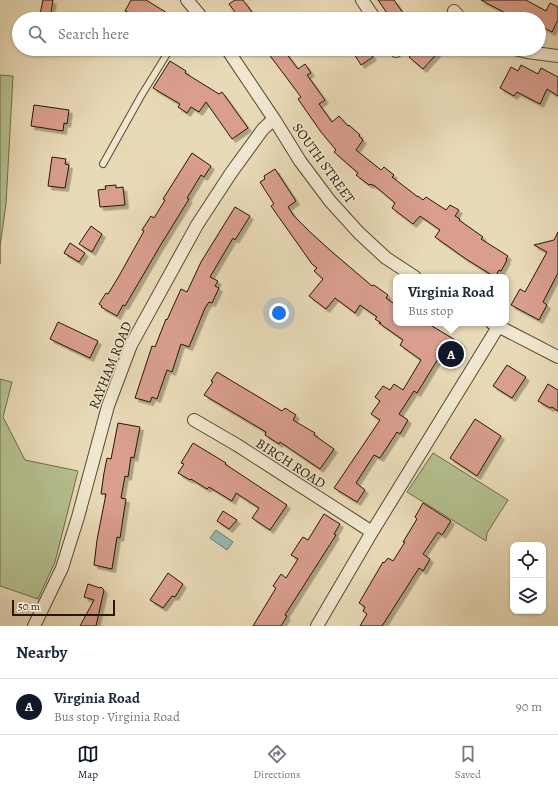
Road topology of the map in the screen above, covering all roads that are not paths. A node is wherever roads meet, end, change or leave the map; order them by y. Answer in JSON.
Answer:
{"nodes":[{"id":1,"x":187,"y":0,"type":"edge"},
{"id":2,"x":362,"y":0,"type":"edge"},
{"id":3,"x":194,"y":12,"type":"edge"},
{"id":4,"x":370,"y":12,"type":"edge"},
{"id":5,"x":546,"y":54,"type":"edge"},
{"id":6,"x":166,"y":56,"type":"edge"},
{"id":7,"x":232,"y":56,"type":"edge"},
{"id":8,"x":558,"y":56,"type":"edge"},
{"id":9,"x":274,"y":119,"type":"junction"},
{"id":10,"x":103,"y":164,"type":"dead end"},
{"id":11,"x":411,"y":274,"type":"edge"},
{"id":12,"x":494,"y":326,"type":"edge"},
{"id":13,"x":497,"y":326,"type":"edge"},
{"id":14,"x":558,"y":356,"type":"edge"},
{"id":15,"x":194,"y":420,"type":"dead end"},
{"id":16,"x":372,"y":532,"type":"junction"},
{"id":17,"x":34,"y":626,"type":"edge"},
{"id":18,"x":317,"y":626,"type":"edge"}],
"edges":[{"from":1,"to":3,"type":"street"},
{"from":2,"to":4,"type":"street"},
{"from":5,"to":8,"type":"street"},
{"from":6,"to":10,"type":"lane"},
{"from":7,"to":9,"type":"street","name":"SOUTH STREET"},
{"from":9,"to":11,"type":"street","name":"SOUTH STREET"},
{"from":9,"to":17,"type":"street","name":"RAYHAM ROAD"},
{"from":12,"to":16,"type":"street"},
{"from":13,"to":14,"type":"street"},
{"from":15,"to":16,"type":"street","name":"BIRCH ROAD"},
{"from":16,"to":18,"type":"street"}]}
